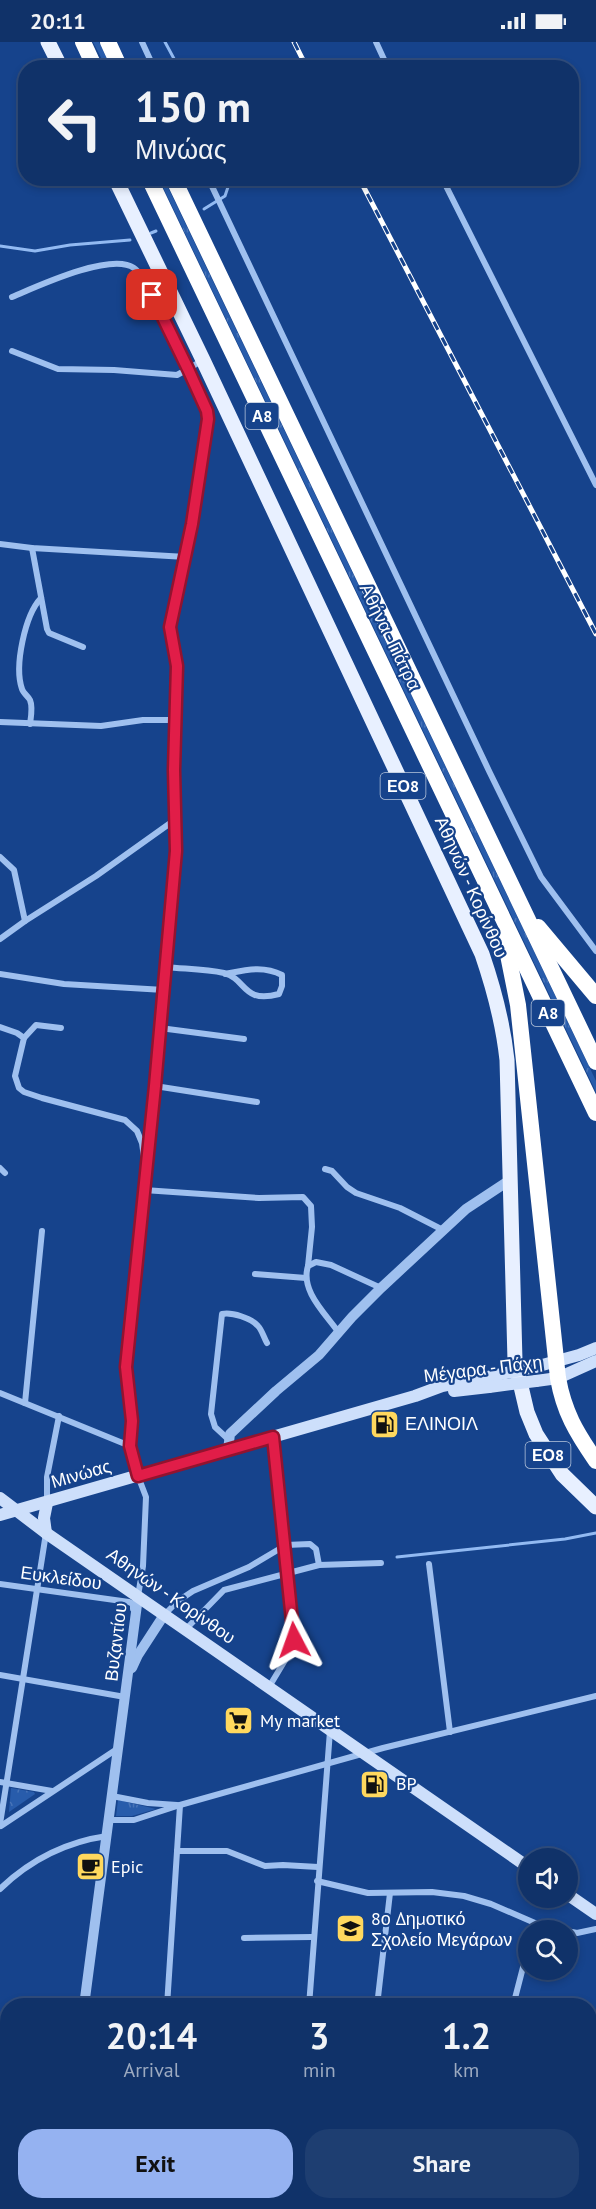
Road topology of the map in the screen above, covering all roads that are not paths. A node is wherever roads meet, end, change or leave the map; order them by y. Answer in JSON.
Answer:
{"nodes":[{"id":1,"x":48,"y":42,"type":"edge"},
{"id":2,"x":83,"y":42,"type":"edge"},
{"id":3,"x":108,"y":42,"type":"edge"},
{"id":4,"x":142,"y":42,"type":"edge"},
{"id":5,"x":376,"y":42,"type":"edge"},
{"id":6,"x":57,"y":60,"type":"edge"},
{"id":7,"x":91,"y":60,"type":"edge"},
{"id":8,"x":116,"y":60,"type":"edge"},
{"id":9,"x":150,"y":60,"type":"edge"},
{"id":10,"x":384,"y":60,"type":"edge"},
{"id":11,"x":119,"y":186,"type":"edge"},
{"id":12,"x":153,"y":186,"type":"edge"},
{"id":13,"x":177,"y":186,"type":"edge"},
{"id":14,"x":211,"y":186,"type":"edge"},
{"id":15,"x":446,"y":186,"type":"edge"},
{"id":16,"x":12,"y":297,"type":"dead end"},
{"id":17,"x":12,"y":351,"type":"dead end"},
{"id":18,"x":202,"y":360,"type":"junction"},
{"id":19,"x":188,"y":369,"type":"junction"},
{"id":20,"x":596,"y":485,"type":"edge"},
{"id":21,"x":0,"y":544,"type":"edge"},
{"id":22,"x":32,"y":548,"type":"junction"},
{"id":23,"x":186,"y":557,"type":"junction"},
{"id":24,"x":41,"y":598,"type":"junction"},
{"id":25,"x":83,"y":647,"type":"dead end"},
{"id":26,"x":176,"y":720,"type":"junction"},
{"id":27,"x":0,"y":722,"type":"edge"},
{"id":28,"x":30,"y":724,"type":"junction"},
{"id":29,"x":176,"y":819,"type":"junction"},
{"id":30,"x":0,"y":857,"type":"edge"},
{"id":31,"x":524,"y":911,"type":"junction"},
{"id":32,"x":500,"y":912,"type":"junction"},
{"id":33,"x":25,"y":921,"type":"junction"},
{"id":34,"x":0,"y":939,"type":"edge"},
{"id":35,"x":596,"y":951,"type":"edge"},
{"id":36,"x":166,"y":967,"type":"junction"},
{"id":37,"x":0,"y":974,"type":"edge"},
{"id":38,"x":225,"y":974,"type":"junction"},
{"id":39,"x":164,"y":990,"type":"junction"},
{"id":40,"x":596,"y":996,"type":"edge"},
{"id":41,"x":0,"y":1027,"type":"edge"},
{"id":42,"x":61,"y":1028,"type":"dead end"},
{"id":43,"x":160,"y":1028,"type":"junction"},
{"id":44,"x":24,"y":1038,"type":"junction"},
{"id":45,"x":244,"y":1039,"type":"dead end"},
{"id":46,"x":596,"y":1062,"type":"edge"},
{"id":47,"x":155,"y":1086,"type":"junction"},
{"id":48,"x":257,"y":1102,"type":"dead end"},
{"id":49,"x":596,"y":1113,"type":"edge"},
{"id":50,"x":325,"y":1168,"type":"dead end"},
{"id":51,"x":145,"y":1175,"type":"junction"},
{"id":52,"x":510,"y":1180,"type":"junction"},
{"id":53,"x":144,"y":1190,"type":"junction"},
{"id":54,"x":443,"y":1230,"type":"junction"},
{"id":55,"x":42,"y":1231,"type":"dead end"},
{"id":56,"x":308,"y":1266,"type":"junction"},
{"id":57,"x":255,"y":1274,"type":"dead end"},
{"id":58,"x":306,"y":1278,"type":"junction"},
{"id":59,"x":381,"y":1288,"type":"junction"},
{"id":60,"x":339,"y":1333,"type":"junction"},
{"id":61,"x":267,"y":1343,"type":"dead end"},
{"id":62,"x":596,"y":1348,"type":"edge"},
{"id":63,"x":596,"y":1361,"type":"edge"},
{"id":64,"x":556,"y":1370,"type":"junction"},
{"id":65,"x":535,"y":1374,"type":"junction"},
{"id":66,"x":0,"y":1393,"type":"edge"},
{"id":67,"x":415,"y":1396,"type":"joint"},
{"id":68,"x":562,"y":1400,"type":"junction"},
{"id":69,"x":25,"y":1403,"type":"junction"},
{"id":70,"x":59,"y":1416,"type":"junction"},
{"id":71,"x":273,"y":1437,"type":"junction"},
{"id":72,"x":228,"y":1444,"type":"junction"},
{"id":73,"x":130,"y":1446,"type":"junction"},
{"id":74,"x":596,"y":1461,"type":"edge"},
{"id":75,"x":138,"y":1476,"type":"junction"},
{"id":76,"x":0,"y":1498,"type":"edge"},
{"id":77,"x":47,"y":1503,"type":"junction"},
{"id":78,"x":596,"y":1507,"type":"edge"},
{"id":79,"x":17,"y":1510,"type":"junction"},
{"id":80,"x":0,"y":1515,"type":"edge"},
{"id":81,"x":46,"y":1533,"type":"junction"},
{"id":82,"x":286,"y":1545,"type":"junction"},
{"id":83,"x":381,"y":1563,"type":"dead end"},
{"id":84,"x":429,"y":1564,"type":"dead end"},
{"id":85,"x":319,"y":1565,"type":"junction"},
{"id":86,"x":288,"y":1573,"type":"junction"},
{"id":87,"x":0,"y":1584,"type":"edge"},
{"id":88,"x":36,"y":1590,"type":"junction"},
{"id":89,"x":138,"y":1597,"type":"junction"},
{"id":90,"x":164,"y":1614,"type":"junction"},
{"id":91,"x":134,"y":1624,"type":"junction"},
{"id":92,"x":186,"y":1629,"type":"junction"},
{"id":93,"x":0,"y":1675,"type":"edge"},
{"id":94,"x":24,"y":1679,"type":"junction"},
{"id":95,"x":128,"y":1679,"type":"junction"},
{"id":96,"x":269,"y":1687,"type":"junction"},
{"id":97,"x":596,"y":1696,"type":"edge"},
{"id":98,"x":125,"y":1698,"type":"junction"},
{"id":99,"x":330,"y":1730,"type":"junction"},
{"id":100,"x":450,"y":1732,"type":"junction"},
{"id":101,"x":118,"y":1749,"type":"junction"},
{"id":102,"x":364,"y":1753,"type":"junction"},
{"id":103,"x":327,"y":1765,"type":"junction"},
{"id":104,"x":4,"y":1782,"type":"edge"},
{"id":105,"x":54,"y":1791,"type":"junction"},
{"id":106,"x":112,"y":1796,"type":"junction"},
{"id":107,"x":180,"y":1805,"type":"junction"},
{"id":108,"x":109,"y":1820,"type":"junction"},
{"id":109,"x":0,"y":1826,"type":"edge"},
{"id":110,"x":106,"y":1836,"type":"junction"},
{"id":111,"x":177,"y":1851,"type":"junction"},
{"id":112,"x":518,"y":1860,"type":"edge"},
{"id":113,"x":318,"y":1867,"type":"junction"},
{"id":114,"x":317,"y":1881,"type":"junction"},
{"id":115,"x":0,"y":1888,"type":"edge"},
{"id":116,"x":390,"y":1893,"type":"junction"},
{"id":117,"x":578,"y":1902,"type":"edge"},
{"id":118,"x":596,"y":1914,"type":"edge"},
{"id":119,"x":528,"y":1920,"type":"edge"},
{"id":120,"x":596,"y":1929,"type":"edge"},
{"id":121,"x":578,"y":1933,"type":"edge"},
{"id":122,"x":312,"y":1937,"type":"junction"},
{"id":123,"x":244,"y":1938,"type":"dead end"},
{"id":124,"x":520,"y":1980,"type":"edge"},
{"id":125,"x":85,"y":1998,"type":"edge"},
{"id":126,"x":168,"y":1998,"type":"edge"},
{"id":127,"x":309,"y":1998,"type":"edge"},
{"id":128,"x":378,"y":1998,"type":"edge"},
{"id":129,"x":515,"y":1998,"type":"edge"}],
"edges":[{"from":1,"to":6,"type":"main road"},
{"from":2,"to":7,"type":"highway"},
{"from":3,"to":8,"type":"highway"},
{"from":4,"to":9,"type":"street"},
{"from":5,"to":10,"type":"street"},
{"from":11,"to":18,"type":"main road","name":"Αθηνών - Κορίνθου","number":"ΕΟ8"},
{"from":12,"to":32,"type":"highway","name":"Αθήνα - Πάτρα","number":"Α8"},
{"from":13,"to":31,"type":"highway","name":"Αθήνα - Πάτρα","number":"Α8"},
{"from":14,"to":35,"type":"street"},
{"from":15,"to":20,"type":"street"},
{"from":16,"to":19,"type":"street","name":"Βυζαντίου"},
{"from":17,"to":19,"type":"street"},
{"from":18,"to":19,"type":"street"},
{"from":18,"to":52,"type":"main road","name":"Αθηνών - Κορίνθου","number":"ΕΟ8"},
{"from":19,"to":23,"type":"street","name":"Βυζαντίου"},
{"from":21,"to":22,"type":"street"},
{"from":22,"to":23,"type":"street"},
{"from":22,"to":24,"type":"street"},
{"from":23,"to":26,"type":"street","name":"Βυζαντίου"},
{"from":24,"to":25,"type":"street"},
{"from":24,"to":28,"type":"street"},
{"from":26,"to":28,"type":"street"},
{"from":26,"to":29,"type":"street","name":"Βυζαντίου"},
{"from":27,"to":28,"type":"street"},
{"from":29,"to":33,"type":"street"},
{"from":29,"to":36,"type":"street","name":"Βυζαντίου"},
{"from":30,"to":33,"type":"street"},
{"from":31,"to":40,"type":"highway"},
{"from":31,"to":46,"type":"highway","name":"Αθήνα - Πάτρα","number":"Α8"},
{"from":32,"to":49,"type":"highway","name":"Αθήνα - Πάτρα","number":"Α8"},
{"from":32,"to":64,"type":"highway"},
{"from":33,"to":34,"type":"street"},
{"from":36,"to":38,"type":"street"},
{"from":36,"to":39,"type":"street","name":"Βυζαντίου"},
{"from":37,"to":39,"type":"street"},
{"from":38,"to":38,"type":"street"},
{"from":39,"to":43,"type":"street","name":"Βυζαντίου"},
{"from":41,"to":44,"type":"street"},
{"from":42,"to":44,"type":"street"},
{"from":43,"to":45,"type":"street"},
{"from":43,"to":47,"type":"street","name":"Βυζαντίου"},
{"from":44,"to":51,"type":"street"},
{"from":47,"to":48,"type":"street"},
{"from":47,"to":51,"type":"street","name":"Βυζαντίου"},
{"from":50,"to":54,"type":"street"},
{"from":51,"to":53,"type":"street","name":"Βυζαντίου"},
{"from":52,"to":54,"type":"street"},
{"from":52,"to":78,"type":"main road","name":"Αθηνών - Κορίνθου","number":"ΕΟ8"},
{"from":53,"to":56,"type":"street"},
{"from":53,"to":73,"type":"street","name":"Βυζαντίου"},
{"from":54,"to":59,"type":"street"},
{"from":55,"to":69,"type":"street"},
{"from":56,"to":58,"type":"street"},
{"from":56,"to":59,"type":"street"},
{"from":57,"to":58,"type":"street"},
{"from":58,"to":60,"type":"street"},
{"from":59,"to":60,"type":"street"},
{"from":60,"to":72,"type":"street"},
{"from":61,"to":72,"type":"street"},
{"from":62,"to":64,"type":"main road","name":"Μέγαρα - Πάχη"},
{"from":63,"to":64,"type":"main road","name":"Μέγαρα - Πάχη"},
{"from":64,"to":65,"type":"main road","name":"Μέγαρα - Πάχη"},
{"from":64,"to":68,"type":"highway"},
{"from":65,"to":67,"type":"main road","name":"Μέγαρα - Πάχη","bridge":true},
{"from":65,"to":68,"type":"highway"},
{"from":66,"to":69,"type":"street"},
{"from":67,"to":71,"type":"main road","name":"Μινώας"},
{"from":68,"to":74,"type":"highway"},
{"from":69,"to":70,"type":"street"},
{"from":70,"to":73,"type":"street"},
{"from":70,"to":77,"type":"street"},
{"from":71,"to":72,"type":"main road","name":"Μινώας"},
{"from":71,"to":82,"type":"street"},
{"from":72,"to":75,"type":"main road","name":"Μινώας"},
{"from":73,"to":75,"type":"street","name":"Βυζαντίου"},
{"from":75,"to":77,"type":"main road","name":"Μινώας"},
{"from":75,"to":89,"type":"street","name":"Βυζαντίου"},
{"from":76,"to":79,"type":"main road","name":"Αθηνών - Κορίνθου"},
{"from":77,"to":79,"type":"main road","name":"Μινώας"},
{"from":77,"to":81,"type":"main road"},
{"from":79,"to":80,"type":"main road","name":"Μινώας"},
{"from":79,"to":81,"type":"main road","name":"Αθηνών - Κορίνθου"},
{"from":81,"to":88,"type":"street"},
{"from":81,"to":89,"type":"main road","name":"Αθηνών - Κορίνθου"},
{"from":82,"to":85,"type":"street"},
{"from":82,"to":86,"type":"street"},
{"from":82,"to":90,"type":"street"},
{"from":83,"to":85,"type":"street"},
{"from":84,"to":100,"type":"street"},
{"from":85,"to":86,"type":"street"},
{"from":86,"to":92,"type":"street"},
{"from":86,"to":96,"type":"street"},
{"from":87,"to":88,"type":"street","name":"Ευκλείδου"},
{"from":88,"to":91,"type":"street","name":"Ευκλείδου"},
{"from":88,"to":94,"type":"street"},
{"from":89,"to":90,"type":"main road","name":"Αθηνών - Κορίνθου"},
{"from":89,"to":91,"type":"street","name":"Βυζαντίου"},
{"from":90,"to":92,"type":"main road","name":"Αθηνών - Κορίνθου"},
{"from":90,"to":95,"type":"street"},
{"from":91,"to":95,"type":"street","name":"Βυζαντίου"},
{"from":92,"to":96,"type":"main road","name":"Αθηνών - Κορίνθου"},
{"from":93,"to":94,"type":"street"},
{"from":94,"to":98,"type":"street"},
{"from":94,"to":104,"type":"street"},
{"from":95,"to":98,"type":"street","name":"Βυζαντίου"},
{"from":96,"to":99,"type":"main road","name":"Αθηνών - Κορίνθου"},
{"from":97,"to":100,"type":"street"},
{"from":98,"to":101,"type":"street","name":"Βυζαντίου"},
{"from":99,"to":102,"type":"main road","name":"Αθηνών - Κορίνθου"},
{"from":99,"to":103,"type":"street"},
{"from":100,"to":102,"type":"street"},
{"from":101,"to":105,"type":"street"},
{"from":101,"to":106,"type":"street","name":"Βυζαντίου"},
{"from":102,"to":103,"type":"street"},
{"from":102,"to":112,"type":"main road","name":"Αθηνών - Κορίνθου"},
{"from":103,"to":107,"type":"street"},
{"from":103,"to":113,"type":"street"},
{"from":104,"to":105,"type":"street"},
{"from":104,"to":109,"type":"street"},
{"from":105,"to":109,"type":"street"},
{"from":106,"to":107,"type":"street"},
{"from":106,"to":108,"type":"street","name":"Βυζαντίου"},
{"from":107,"to":108,"type":"street"},
{"from":107,"to":111,"type":"street"},
{"from":108,"to":110,"type":"street","name":"Βυζαντίου"},
{"from":110,"to":115,"type":"street"},
{"from":110,"to":125,"type":"street","name":"Βυζαντίου"},
{"from":111,"to":113,"type":"street"},
{"from":111,"to":126,"type":"street"},
{"from":113,"to":114,"type":"street"},
{"from":114,"to":116,"type":"street"},
{"from":114,"to":122,"type":"street"},
{"from":116,"to":119,"type":"street"},
{"from":116,"to":128,"type":"street"},
{"from":117,"to":118,"type":"main road"},
{"from":120,"to":121,"type":"street"},
{"from":122,"to":123,"type":"street"},
{"from":122,"to":127,"type":"street"},
{"from":124,"to":129,"type":"street"}]}
